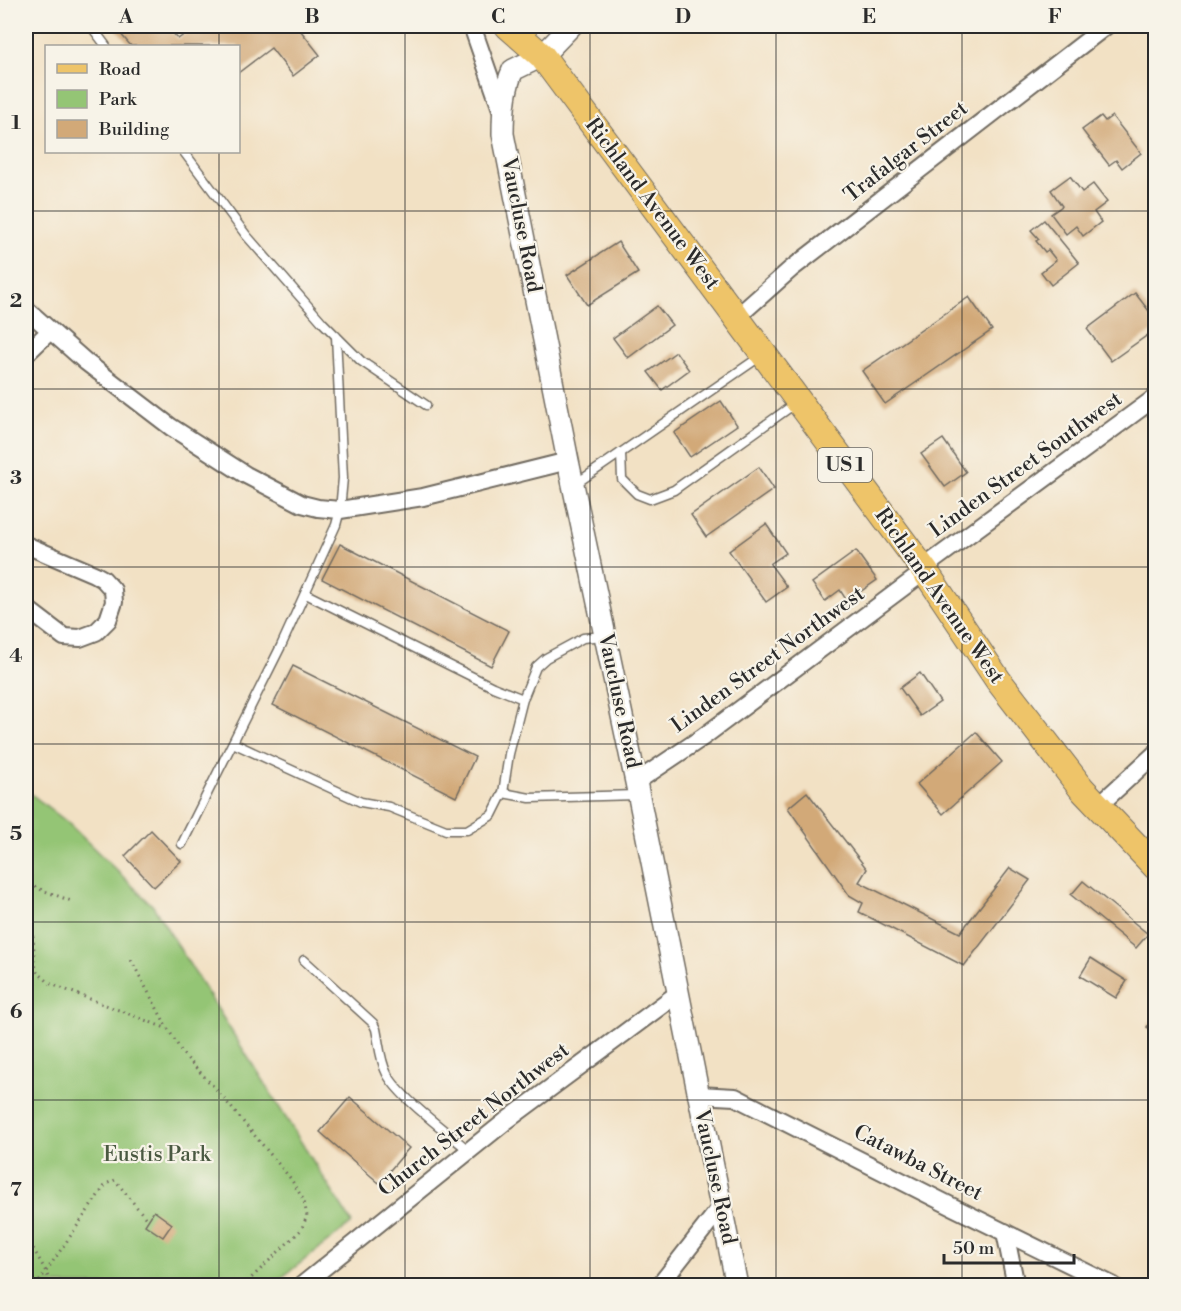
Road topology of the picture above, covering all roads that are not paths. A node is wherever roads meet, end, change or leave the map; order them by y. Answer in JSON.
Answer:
{"nodes":[{"id":1,"x":91,"y":26,"type":"edge"},
{"id":2,"x":472,"y":26,"type":"edge"},
{"id":3,"x":508,"y":26,"type":"edge"},
{"id":4,"x":532,"y":26,"type":"edge"},
{"id":5,"x":571,"y":26,"type":"edge"},
{"id":6,"x":1106,"y":26,"type":"edge"},
{"id":7,"x":105,"y":45,"type":"edge"},
{"id":8,"x":542,"y":56,"type":"junction"},
{"id":9,"x":503,"y":116,"type":"junction"},
{"id":10,"x":185,"y":153,"type":"edge"},
{"id":11,"x":26,"y":309,"type":"edge"},
{"id":12,"x":737,"y":317,"type":"junction"},
{"id":13,"x":50,"y":331,"type":"junction"},
{"id":14,"x":336,"y":336,"type":"junction"},
{"id":15,"x":26,"y":354,"type":"edge"},
{"id":16,"x":764,"y":354,"type":"junction"},
{"id":17,"x":1155,"y":398,"type":"edge"},
{"id":18,"x":797,"y":402,"type":"junction"},
{"id":19,"x":426,"y":405,"type":"dead end"},
{"id":20,"x":621,"y":453,"type":"junction"},
{"id":21,"x":568,"y":461,"type":"junction"},
{"id":22,"x":574,"y":486,"type":"junction"},
{"id":23,"x":340,"y":510,"type":"junction"},
{"id":24,"x":26,"y":545,"type":"edge"},
{"id":25,"x":925,"y":571,"type":"junction"},
{"id":26,"x":306,"y":594,"type":"junction"},
{"id":27,"x":26,"y":608,"type":"edge"},
{"id":28,"x":605,"y":636,"type":"junction"},
{"id":29,"x":522,"y":699,"type":"junction"},
{"id":30,"x":233,"y":743,"type":"junction"},
{"id":31,"x":1155,"y":753,"type":"edge"},
{"id":32,"x":637,"y":788,"type":"junction"},
{"id":33,"x":503,"y":793,"type":"junction"},
{"id":34,"x":1098,"y":806,"type":"junction"},
{"id":35,"x":182,"y":844,"type":"dead end"},
{"id":36,"x":1155,"y":867,"type":"edge"},
{"id":37,"x":304,"y":960,"type":"dead end"},
{"id":38,"x":677,"y":994,"type":"junction"},
{"id":39,"x":698,"y":1095,"type":"junction"},
{"id":40,"x":468,"y":1150,"type":"junction"},
{"id":41,"x":720,"y":1208,"type":"junction"},
{"id":42,"x":1005,"y":1232,"type":"junction"},
{"id":43,"x":302,"y":1286,"type":"edge"},
{"id":44,"x":659,"y":1286,"type":"edge"},
{"id":45,"x":737,"y":1286,"type":"edge"},
{"id":46,"x":1016,"y":1286,"type":"edge"},
{"id":47,"x":1114,"y":1286,"type":"edge"}],
"edges":[{"from":1,"to":7,"type":"lane"},
{"from":2,"to":9,"type":"street"},
{"from":3,"to":8,"type":"main road","name":"Richland Avenue West","number":"US 1"},
{"from":4,"to":8,"type":"main road","name":"Richland Avenue West","number":"US 1"},
{"from":5,"to":8,"type":"street"},
{"from":6,"to":12,"type":"street","name":"Trafalgar Street"},
{"from":8,"to":9,"type":"street","name":"Vaucluse Road"},
{"from":8,"to":12,"type":"main road","name":"Richland Avenue West","number":"US 1"},
{"from":9,"to":21,"type":"street","name":"Vaucluse Road"},
{"from":10,"to":14,"type":"lane"},
{"from":11,"to":13,"type":"street"},
{"from":12,"to":16,"type":"main road","name":"Richland Avenue West","number":"US 1"},
{"from":13,"to":15,"type":"street"},
{"from":13,"to":23,"type":"street"},
{"from":14,"to":19,"type":"lane"},
{"from":14,"to":23,"type":"lane"},
{"from":16,"to":18,"type":"main road","name":"Richland Avenue West","number":"US 1"},
{"from":16,"to":20,"type":"lane"},
{"from":17,"to":25,"type":"street","name":"Linden Street Southwest"},
{"from":18,"to":20,"type":"lane"},
{"from":18,"to":25,"type":"main road","name":"Richland Avenue West","number":"US 1"},
{"from":20,"to":22,"type":"lane"},
{"from":21,"to":22,"type":"street","name":"Vaucluse Road"},
{"from":21,"to":23,"type":"street"},
{"from":22,"to":28,"type":"street","name":"Vaucluse Road"},
{"from":23,"to":26,"type":"lane"},
{"from":24,"to":27,"type":"street"},
{"from":25,"to":32,"type":"street","name":"Linden Street Northwest"},
{"from":25,"to":34,"type":"main road","name":"Richland Avenue West","number":"US 1"},
{"from":26,"to":29,"type":"lane"},
{"from":26,"to":30,"type":"lane"},
{"from":28,"to":29,"type":"lane"},
{"from":28,"to":32,"type":"street","name":"Vaucluse Road"},
{"from":29,"to":33,"type":"lane"},
{"from":30,"to":33,"type":"lane"},
{"from":30,"to":35,"type":"lane"},
{"from":31,"to":34,"type":"street"},
{"from":32,"to":33,"type":"lane"},
{"from":32,"to":38,"type":"street","name":"Vaucluse Road"},
{"from":34,"to":36,"type":"main road","name":"Richland Avenue West","number":"US 1"},
{"from":37,"to":40,"type":"lane"},
{"from":38,"to":39,"type":"street","name":"Vaucluse Road"},
{"from":38,"to":40,"type":"street","name":"Church Street Northwest"},
{"from":39,"to":41,"type":"street","name":"Vaucluse Road"},
{"from":39,"to":42,"type":"street","name":"Catawba Street"},
{"from":40,"to":43,"type":"street","name":"Church Street Northwest"},
{"from":41,"to":44,"type":"street"},
{"from":41,"to":45,"type":"street","name":"Vaucluse Road"},
{"from":42,"to":46,"type":"street"},
{"from":42,"to":47,"type":"street","name":"Catawba Street"}]}
